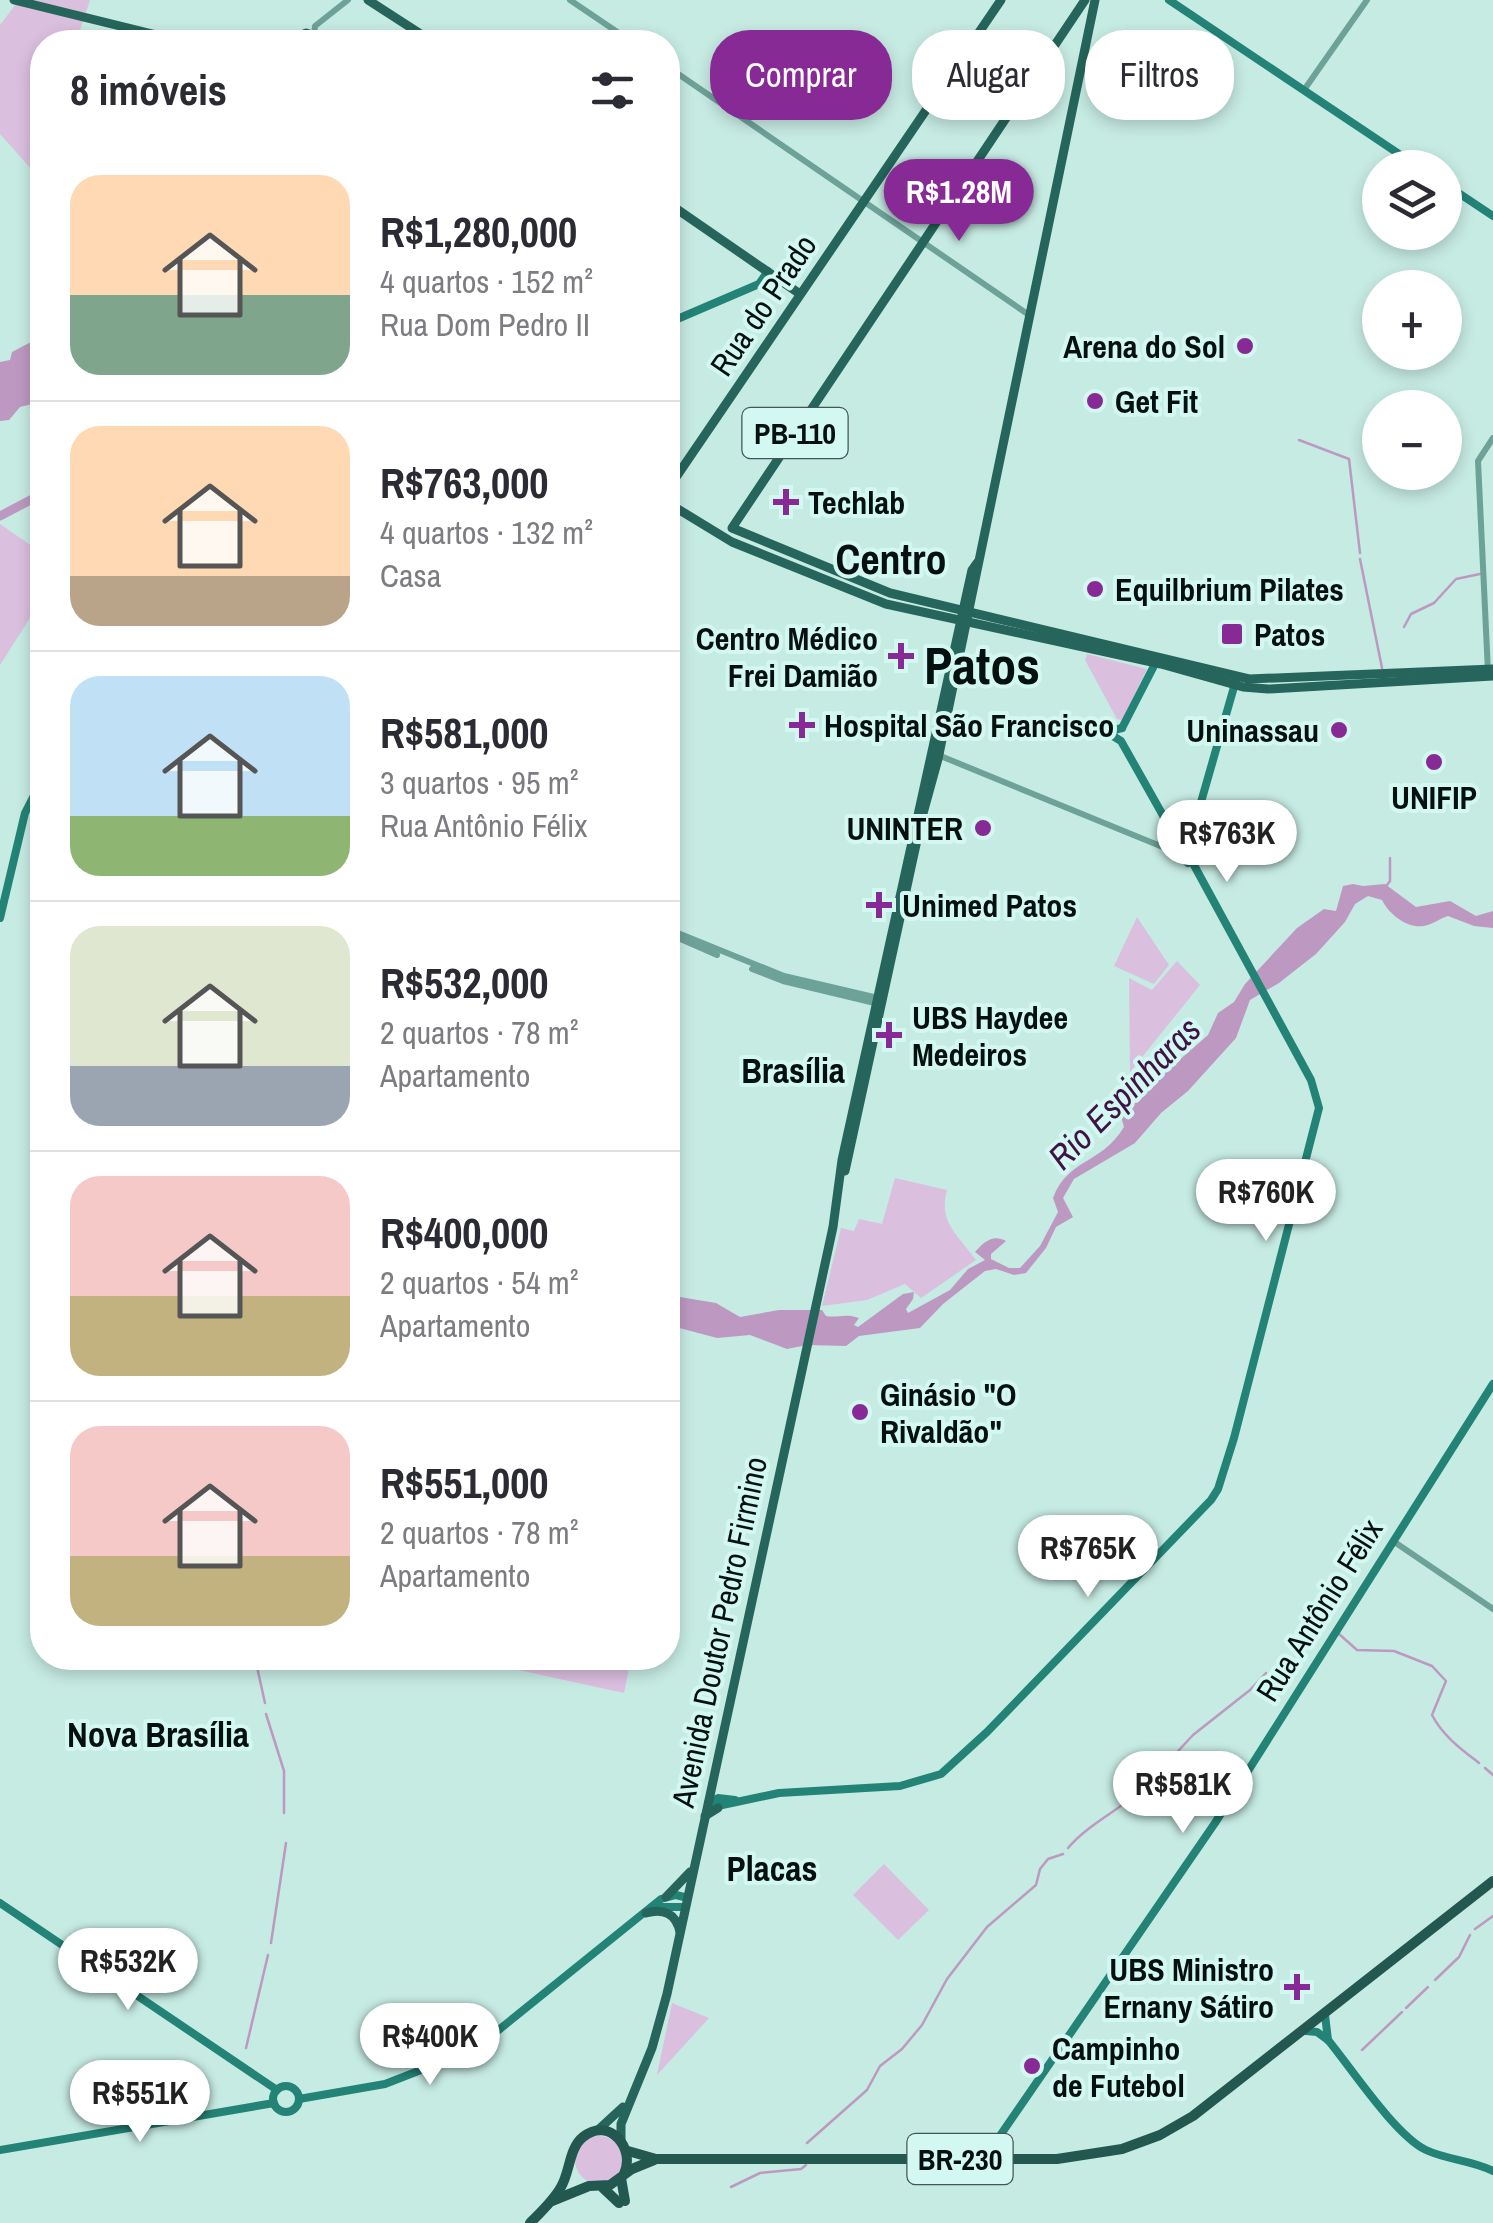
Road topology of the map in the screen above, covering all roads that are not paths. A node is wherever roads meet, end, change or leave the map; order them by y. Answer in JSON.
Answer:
{"nodes":[{"id":1,"x":14,"y":0,"type":"edge"},
{"id":2,"x":348,"y":0,"type":"edge"},
{"id":3,"x":368,"y":0,"type":"edge"},
{"id":4,"x":570,"y":0,"type":"edge"},
{"id":5,"x":1001,"y":0,"type":"edge"},
{"id":6,"x":1085,"y":0,"type":"edge"},
{"id":7,"x":1094,"y":0,"type":"edge"},
{"id":8,"x":1168,"y":0,"type":"edge"},
{"id":9,"x":1367,"y":0,"type":"edge"},
{"id":10,"x":130,"y":30,"type":"edge"},
{"id":11,"x":314,"y":30,"type":"edge"},
{"id":12,"x":414,"y":30,"type":"edge"},
{"id":13,"x":614,"y":30,"type":"edge"},
{"id":14,"x":680,"y":74,"type":"edge"},
{"id":15,"x":1304,"y":90,"type":"junction"},
{"id":16,"x":1393,"y":150,"type":"edge"},
{"id":17,"x":1462,"y":195,"type":"edge"},
{"id":18,"x":863,"y":200,"type":"junction"},
{"id":19,"x":680,"y":211,"type":"edge"},
{"id":20,"x":1493,"y":216,"type":"edge"},
{"id":21,"x":924,"y":242,"type":"junction"},
{"id":22,"x":768,"y":272,"type":"junction"},
{"id":23,"x":800,"y":294,"type":"junction"},
{"id":24,"x":1031,"y":316,"type":"junction"},
{"id":25,"x":680,"y":318,"type":"edge"},
{"id":26,"x":1493,"y":438,"type":"edge"},
{"id":27,"x":680,"y":471,"type":"edge"},
{"id":28,"x":680,"y":511,"type":"edge"},
{"id":29,"x":816,"y":570,"type":"junction"},
{"id":30,"x":965,"y":617,"type":"junction"},
{"id":31,"x":1157,"y":660,"type":"junction"},
{"id":32,"x":1491,"y":673,"type":"edge"},
{"id":33,"x":1239,"y":682,"type":"junction"},
{"id":34,"x":940,"y":756,"type":"junction"},
{"id":35,"x":30,"y":803,"type":"edge"},
{"id":36,"x":1192,"y":827,"type":"junction"},
{"id":37,"x":1179,"y":844,"type":"junction"},
{"id":38,"x":1189,"y":854,"type":"junction"},
{"id":39,"x":0,"y":918,"type":"edge"},
{"id":40,"x":680,"y":937,"type":"edge"},
{"id":41,"x":880,"y":1002,"type":"junction"},
{"id":42,"x":1493,"y":1384,"type":"edge"},
{"id":43,"x":1392,"y":1541,"type":"junction"},
{"id":44,"x":1493,"y":1609,"type":"edge"},
{"id":45,"x":716,"y":1803,"type":"junction"},
{"id":46,"x":694,"y":1865,"type":"junction"},
{"id":47,"x":1493,"y":1881,"type":"edge"},
{"id":48,"x":666,"y":1897,"type":"junction"},
{"id":49,"x":0,"y":1903,"type":"edge"},
{"id":50,"x":686,"y":1903,"type":"junction"},
{"id":51,"x":650,"y":1910,"type":"junction"},
{"id":52,"x":680,"y":1932,"type":"junction"},
{"id":53,"x":1318,"y":2026,"type":"junction"},
{"id":54,"x":277,"y":2090,"type":"junction"},
{"id":55,"x":633,"y":2092,"type":"junction"},
{"id":56,"x":299,"y":2100,"type":"junction"},
{"id":57,"x":274,"y":2103,"type":"junction"},
{"id":58,"x":598,"y":2131,"type":"junction"},
{"id":59,"x":624,"y":2146,"type":"junction"},
{"id":60,"x":0,"y":2150,"type":"edge"},
{"id":61,"x":656,"y":2159,"type":"junction"},
{"id":62,"x":984,"y":2160,"type":"junction"},
{"id":63,"x":572,"y":2163,"type":"junction"},
{"id":64,"x":1493,"y":2171,"type":"edge"},
{"id":65,"x":623,"y":2180,"type":"junction"},
{"id":66,"x":589,"y":2186,"type":"junction"},
{"id":67,"x":606,"y":2191,"type":"junction"},
{"id":68,"x":551,"y":2202,"type":"junction"},
{"id":69,"x":608,"y":2209,"type":"dead end"},
{"id":70,"x":530,"y":2223,"type":"edge"}],
"edges":[{"from":1,"to":10,"type":"main road"},
{"from":2,"to":11,"type":"street"},
{"from":3,"to":12,"type":"main road"},
{"from":4,"to":13,"type":"street"},
{"from":5,"to":18,"type":"main road","name":"Rua do Prado"},
{"from":6,"to":21,"type":"main road"},
{"from":7,"to":24,"type":"main road","name":"Avenida Doutor Pedro Firmino"},
{"from":8,"to":15,"type":"main road"},
{"from":9,"to":15,"type":"street"},
{"from":14,"to":18,"type":"street"},
{"from":15,"to":16,"type":"main road"},
{"from":17,"to":20,"type":"main road"},
{"from":18,"to":21,"type":"street"},
{"from":18,"to":23,"type":"main road","name":"Rua do Prado"},
{"from":19,"to":22,"type":"main road"},
{"from":21,"to":24,"type":"street"},
{"from":21,"to":29,"type":"main road","number":"PB-110"},
{"from":22,"to":23,"type":"main road"},
{"from":22,"to":25,"type":"main road"},
{"from":23,"to":27,"type":"main road","name":"Rua do Prado"},
{"from":24,"to":30,"type":"main road","name":"Avenida Doutor Pedro Firmino"},
{"from":26,"to":32,"type":"street"},
{"from":28,"to":29,"type":"main road","number":"PB-110"},
{"from":29,"to":30,"type":"main road","number":"PB-110"},
{"from":30,"to":31,"type":"main road","number":"PB-110"},
{"from":30,"to":34,"type":"main road","name":"Avenida Doutor Pedro Firmino"},
{"from":30,"to":41,"type":"main road","name":"Avenida Doutor Pedro Firmino"},
{"from":31,"to":33,"type":"main road","number":"PB-110"},
{"from":31,"to":37,"type":"main road"},
{"from":32,"to":33,"type":"main road"},
{"from":33,"to":36,"type":"main road"},
{"from":34,"to":37,"type":"street"},
{"from":34,"to":41,"type":"main road","name":"Avenida Doutor Pedro Firmino"},
{"from":35,"to":39,"type":"main road"},
{"from":36,"to":37,"type":"main road"},
{"from":36,"to":38,"type":"main road"},
{"from":37,"to":38,"type":"main road"},
{"from":37,"to":38,"type":"main road"},
{"from":38,"to":45,"type":"main road"},
{"from":40,"to":41,"type":"street"},
{"from":41,"to":45,"type":"main road","name":"Avenida Doutor Pedro Firmino"},
{"from":42,"to":43,"type":"main road","name":"Rua Antônio Félix"},
{"from":43,"to":44,"type":"street"},
{"from":43,"to":62,"type":"main road","name":"Rua Antônio Félix"},
{"from":45,"to":46,"type":"main road","name":"Avenida Doutor Pedro Firmino"},
{"from":46,"to":48,"type":"main road"},
{"from":46,"to":50,"type":"main road","name":"Avenida Doutor Pedro Firmino"},
{"from":47,"to":53,"type":"highway","number":"BR-230"},
{"from":48,"to":50,"type":"main road"},
{"from":48,"to":51,"type":"main road"},
{"from":49,"to":54,"type":"main road"},
{"from":50,"to":51,"type":"main road"},
{"from":50,"to":52,"type":"main road","name":"Avenida Doutor Pedro Firmino"},
{"from":51,"to":52,"type":"main road"},
{"from":51,"to":56,"type":"main road"},
{"from":52,"to":55,"type":"main road","name":"Avenida Doutor Pedro Firmino"},
{"from":53,"to":62,"type":"highway","number":"BR-230"},
{"from":53,"to":64,"type":"main road"},
{"from":54,"to":56,"type":"main road"},
{"from":54,"to":57,"type":"main road"},
{"from":55,"to":58,"type":"main road","name":"Avenida Doutor Pedro Firmino"},
{"from":55,"to":59,"type":"main road","name":"Avenida Doutor Pedro Firmino"},
{"from":56,"to":57,"type":"main road"},
{"from":57,"to":60,"type":"main road"},
{"from":58,"to":59,"type":"highway","number":"BR-230"},
{"from":58,"to":63,"type":"highway"},
{"from":59,"to":61,"type":"highway","number":"BR-230"},
{"from":59,"to":65,"type":"highway"},
{"from":61,"to":62,"type":"highway","number":"BR-230"},
{"from":61,"to":65,"type":"highway","number":"BR-230"},
{"from":63,"to":66,"type":"highway"},
{"from":63,"to":68,"type":"highway"},
{"from":65,"to":67,"type":"highway","number":"BR-230"},
{"from":65,"to":67,"type":"highway"},
{"from":66,"to":67,"type":"highway"},
{"from":66,"to":68,"type":"highway"},
{"from":67,"to":69,"type":"highway"},
{"from":68,"to":70,"type":"highway"}]}
